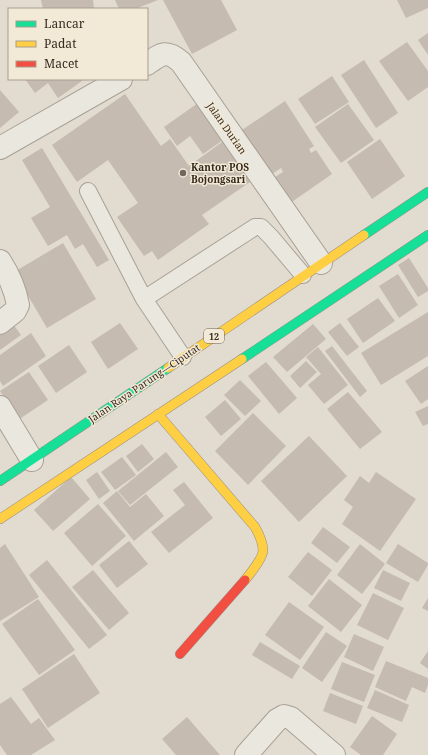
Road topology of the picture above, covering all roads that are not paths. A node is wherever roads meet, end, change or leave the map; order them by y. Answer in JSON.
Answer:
{"nodes":[{"id":1,"x":148,"y":63,"type":"edge"},
{"id":2,"x":119,"y":80,"type":"edge"},
{"id":3,"x":0,"y":148,"type":"edge"},
{"id":4,"x":88,"y":191,"type":"dead end"},
{"id":5,"x":428,"y":192,"type":"edge"},
{"id":6,"x":428,"y":235,"type":"edge"},
{"id":7,"x":0,"y":260,"type":"edge"},
{"id":8,"x":321,"y":263,"type":"junction"},
{"id":9,"x":303,"y":275,"type":"junction"},
{"id":10,"x":144,"y":299,"type":"junction"},
{"id":11,"x":0,"y":323,"type":"edge"},
{"id":12,"x":183,"y":357,"type":"junction"},
{"id":13,"x":0,"y":407,"type":"edge"},
{"id":14,"x":158,"y":414,"type":"junction"},
{"id":15,"x":32,"y":460,"type":"junction"},
{"id":16,"x":0,"y":481,"type":"edge"},
{"id":17,"x":0,"y":519,"type":"edge"},
{"id":18,"x":180,"y":654,"type":"dead end"},
{"id":19,"x":246,"y":755,"type":"edge"},
{"id":20,"x":334,"y":755,"type":"edge"}],
"edges":[{"from":1,"to":8,"type":"street","name":"Jalan Durian"},
{"from":2,"to":3,"type":"street"},
{"from":4,"to":10,"type":"lane"},
{"from":5,"to":8,"type":"main road","name":"Jalan Raya Parung—Ciputat","number":"12"},
{"from":6,"to":14,"type":"main road"},
{"from":7,"to":11,"type":"street"},
{"from":8,"to":9,"type":"main road","name":"Jalan Raya Parung—Ciputat","number":"12"},
{"from":9,"to":10,"type":"lane"},
{"from":9,"to":12,"type":"main road","name":"Jalan Raya Parung—Ciputat","number":"12"},
{"from":10,"to":12,"type":"lane"},
{"from":12,"to":15,"type":"main road","name":"Jalan Raya Parung—Ciputat","number":"12"},
{"from":13,"to":15,"type":"street"},
{"from":14,"to":17,"type":"main road"},
{"from":14,"to":18,"type":"main road"},
{"from":15,"to":16,"type":"main road","name":"Jalan Raya Parung—Ciputat","number":"12"},
{"from":19,"to":20,"type":"street"}]}
